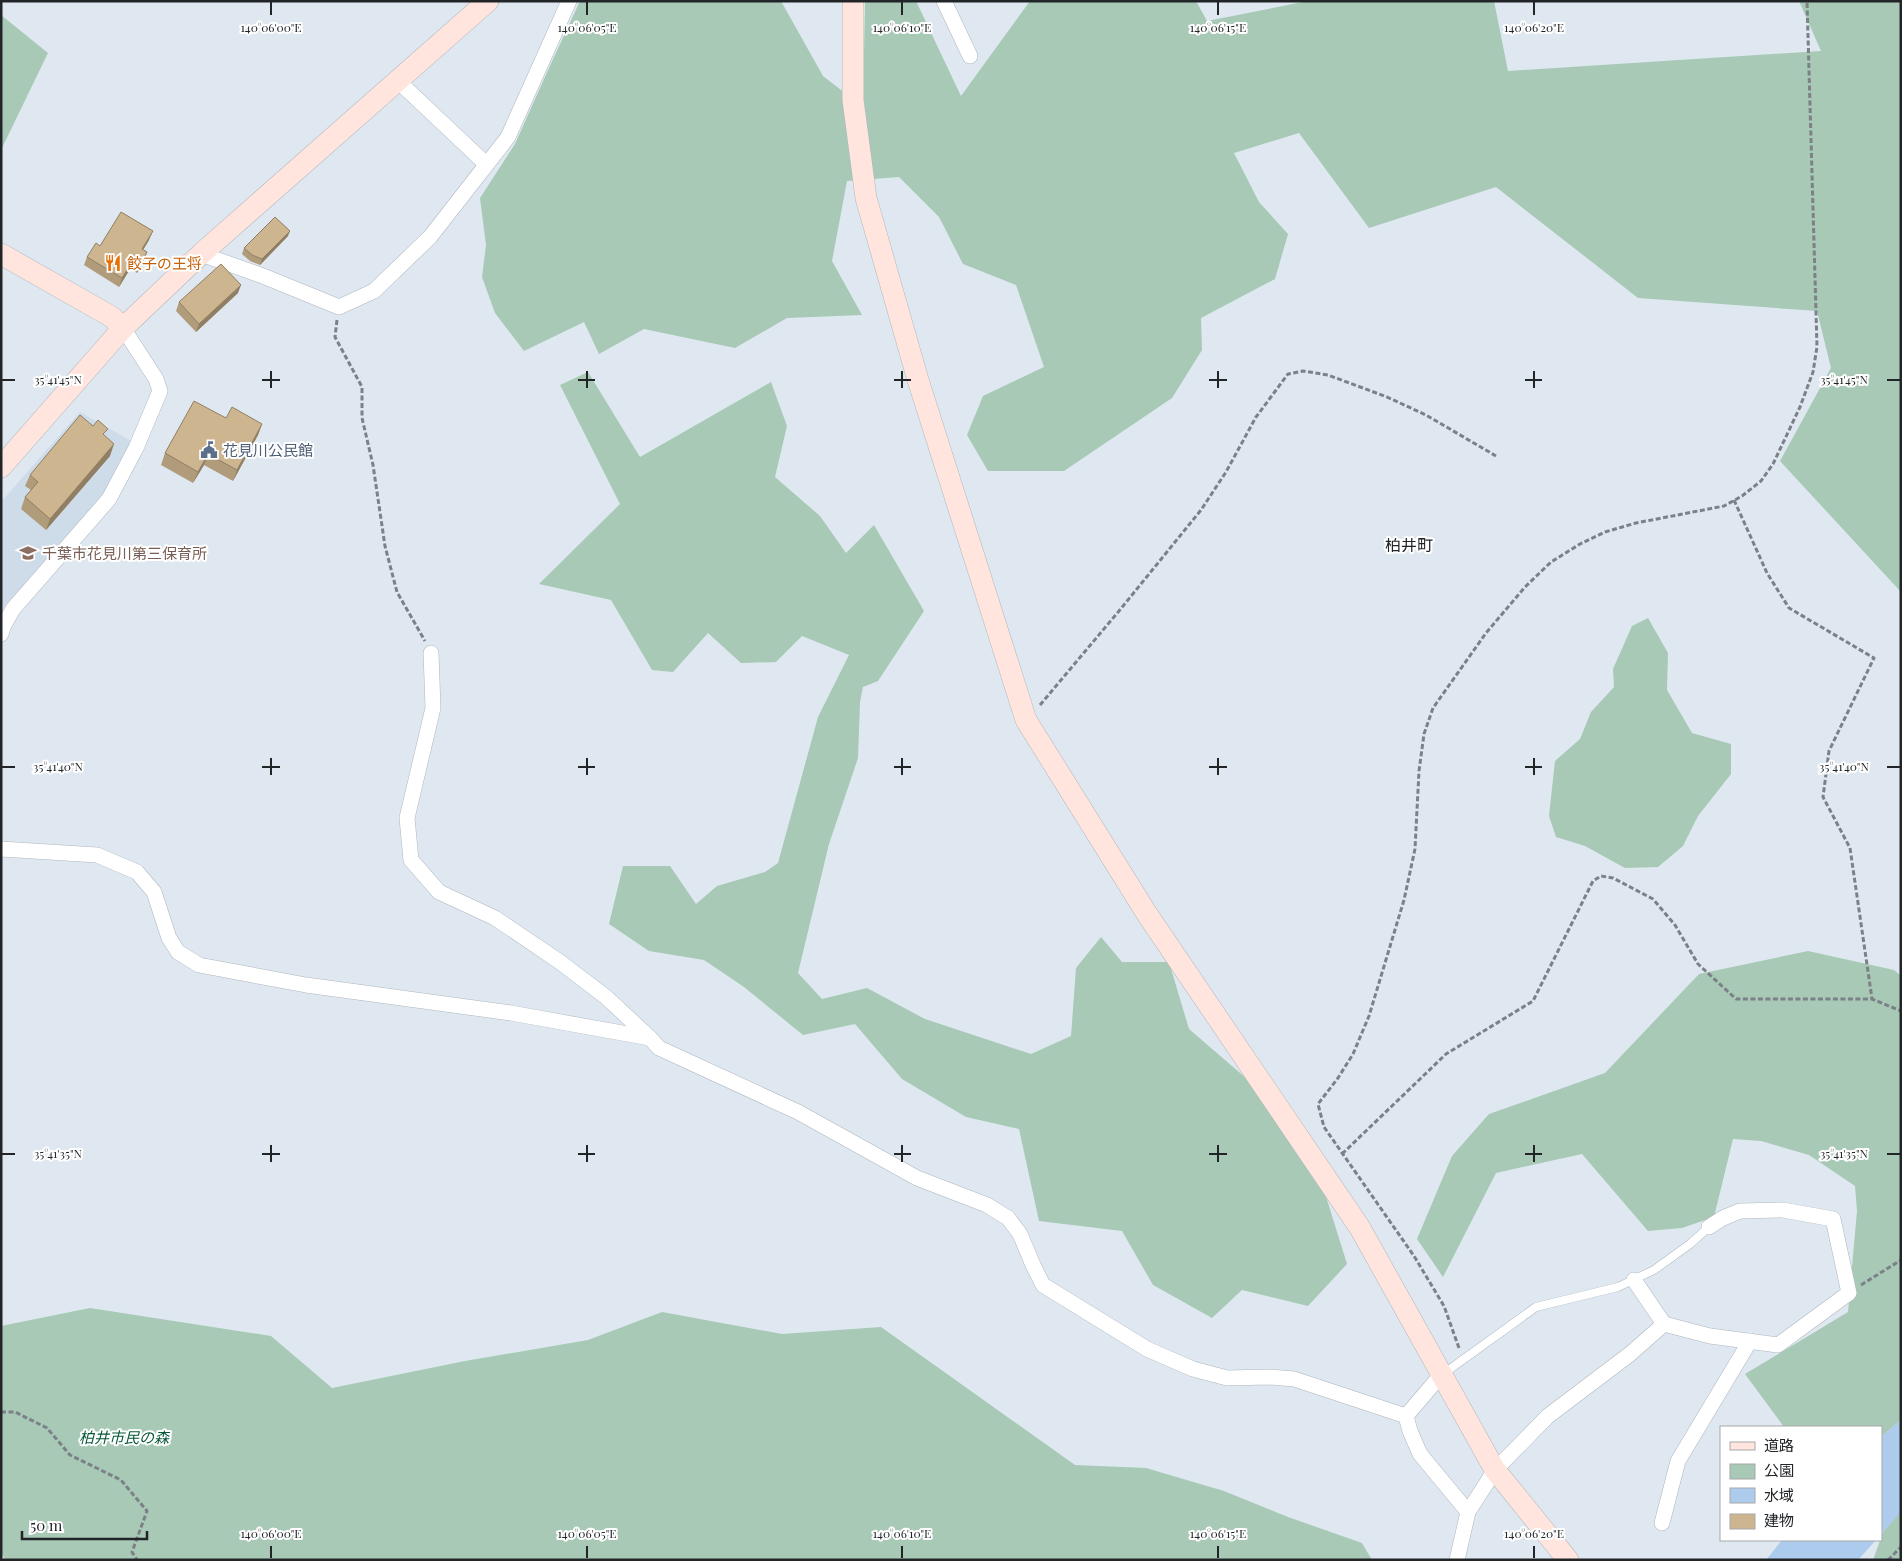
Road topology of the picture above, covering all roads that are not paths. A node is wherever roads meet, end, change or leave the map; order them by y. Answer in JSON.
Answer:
{"nodes":[{"id":1,"x":488,"y":1,"type":"edge"},
{"id":2,"x":569,"y":1,"type":"edge"},
{"id":3,"x":853,"y":1,"type":"edge"},
{"id":4,"x":944,"y":1,"type":"edge"},
{"id":5,"x":970,"y":56,"type":"dead end"},
{"id":6,"x":398,"y":81,"type":"junction"},
{"id":7,"x":486,"y":164,"type":"junction"},
{"id":8,"x":201,"y":254,"type":"junction"},
{"id":9,"x":4,"y":259,"type":"edge"},
{"id":10,"x":123,"y":328,"type":"junction"},
{"id":11,"x":1,"y":466,"type":"edge"},
{"id":12,"x":1,"y":634,"type":"edge"},
{"id":13,"x":432,"y":653,"type":"road end"},
{"id":14,"x":1,"y":848,"type":"edge"},
{"id":15,"x":650,"y":1038,"type":"junction"},
{"id":16,"x":1709,"y":1227,"type":"joint"},
{"id":17,"x":1634,"y":1280,"type":"junction"},
{"id":18,"x":1664,"y":1324,"type":"junction"},
{"id":19,"x":1750,"y":1341,"type":"junction"},
{"id":20,"x":1441,"y":1375,"type":"junction"},
{"id":21,"x":1406,"y":1416,"type":"junction"},
{"id":22,"x":1495,"y":1470,"type":"junction"},
{"id":23,"x":1468,"y":1512,"type":"junction"},
{"id":24,"x":1662,"y":1523,"type":"dead end"},
{"id":25,"x":1457,"y":1560,"type":"edge"},
{"id":26,"x":1568,"y":1560,"type":"edge"}],
"edges":[{"from":1,"to":6,"type":"street"},
{"from":2,"to":7,"type":"street"},
{"from":3,"to":20,"type":"street"},
{"from":4,"to":5,"type":"street"},
{"from":6,"to":7,"type":"street"},
{"from":6,"to":8,"type":"street"},
{"from":7,"to":8,"type":"street"},
{"from":8,"to":10,"type":"street"},
{"from":9,"to":10,"type":"street"},
{"from":10,"to":11,"type":"street"},
{"from":10,"to":12,"type":"street"},
{"from":13,"to":15,"type":"street"},
{"from":14,"to":15,"type":"street"},
{"from":15,"to":21,"type":"street"},
{"from":16,"to":17,"type":"lane"},
{"from":16,"to":19,"type":"street"},
{"from":17,"to":18,"type":"street"},
{"from":17,"to":20,"type":"lane"},
{"from":18,"to":19,"type":"street"},
{"from":18,"to":22,"type":"street"},
{"from":19,"to":24,"type":"street"},
{"from":20,"to":21,"type":"street"},
{"from":20,"to":22,"type":"street"},
{"from":21,"to":23,"type":"street"},
{"from":22,"to":23,"type":"street"},
{"from":22,"to":26,"type":"street"},
{"from":23,"to":25,"type":"street"}]}
